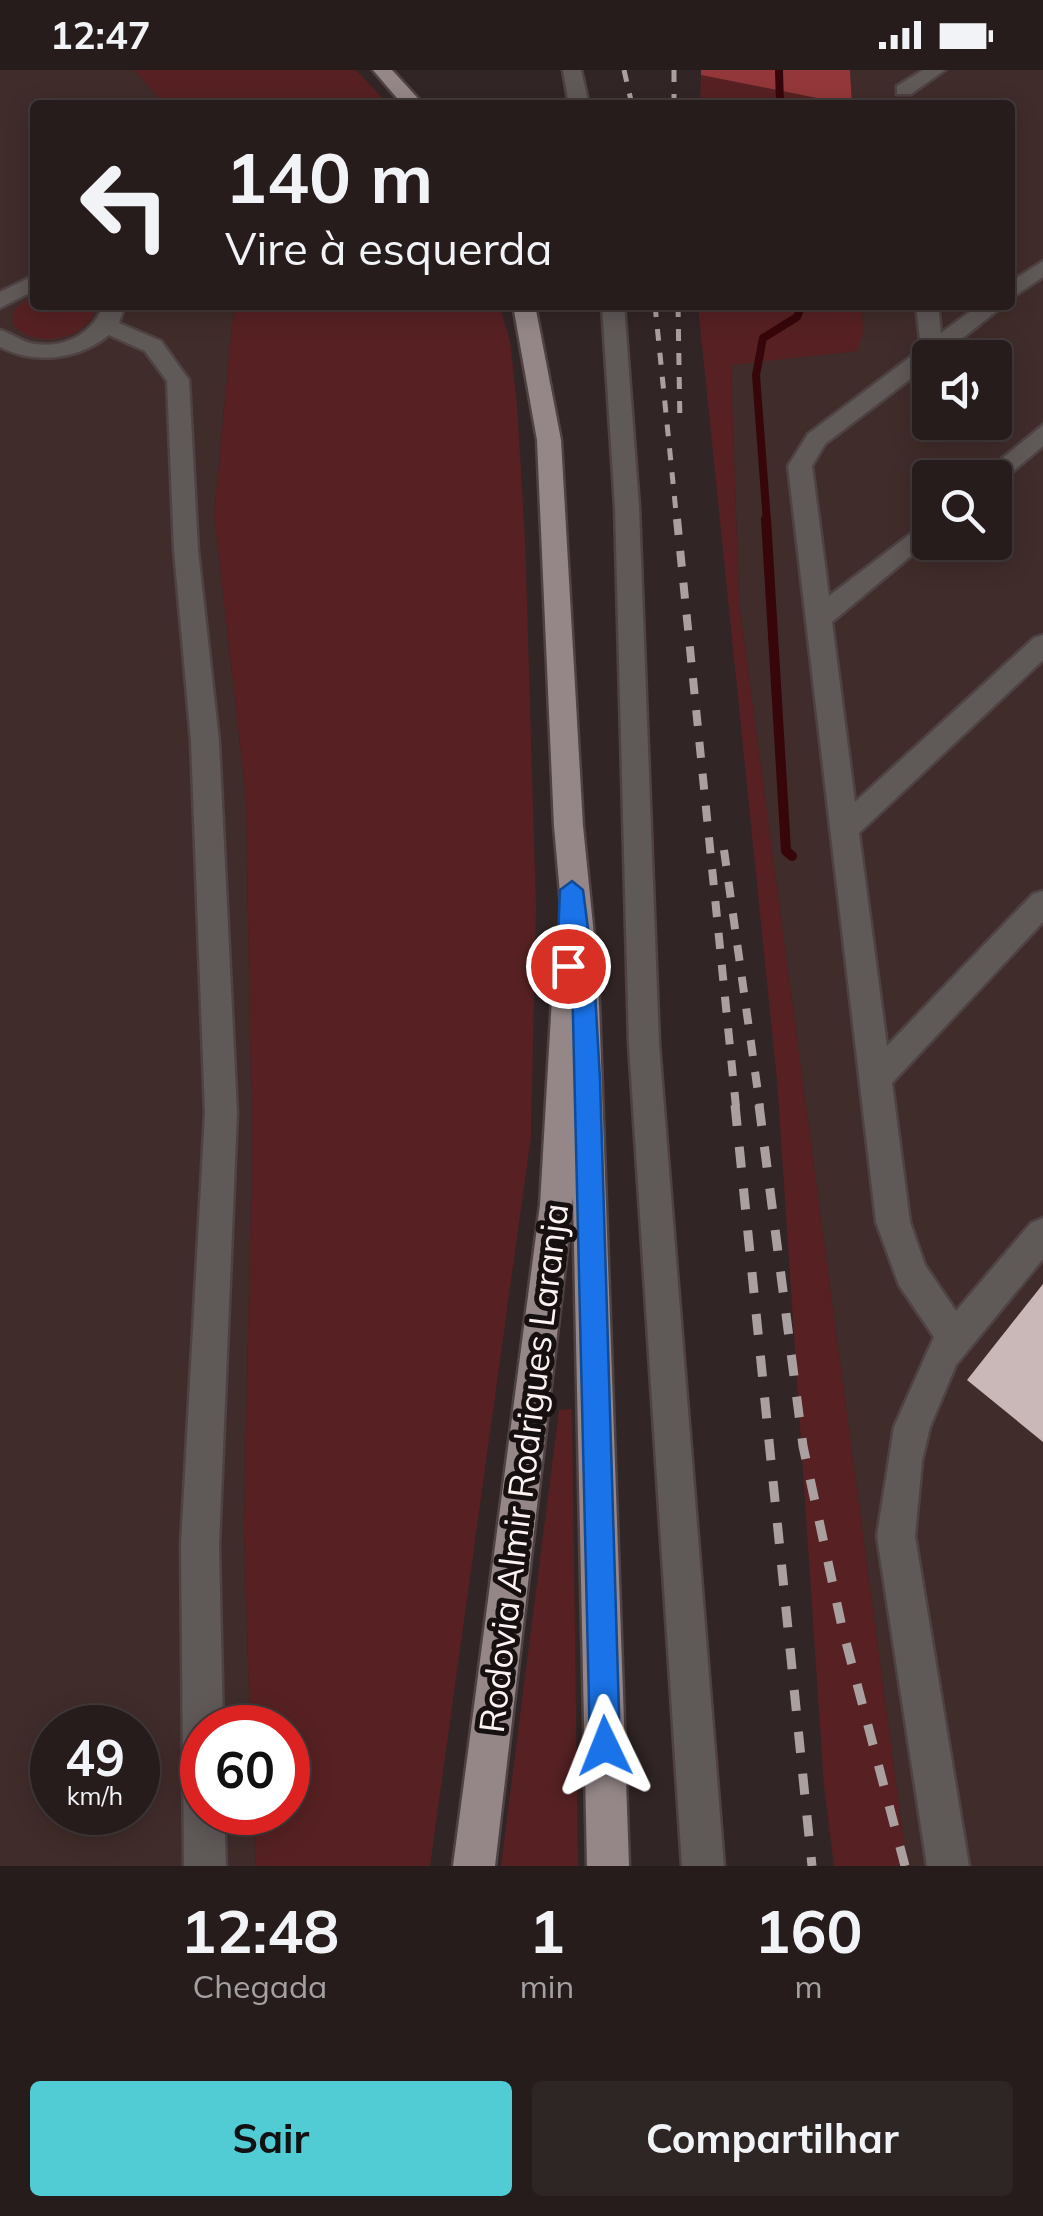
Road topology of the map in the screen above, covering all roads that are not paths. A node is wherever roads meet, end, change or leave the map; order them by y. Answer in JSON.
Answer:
{"nodes":[{"id":1,"x":382,"y":70,"type":"edge"},
{"id":2,"x":572,"y":70,"type":"edge"},
{"id":3,"x":936,"y":70,"type":"edge"},
{"id":4,"x":904,"y":88,"type":"edge"},
{"id":5,"x":409,"y":100,"type":"edge"},
{"id":6,"x":577,"y":100,"type":"edge"},
{"id":7,"x":1043,"y":266,"type":"edge"},
{"id":8,"x":30,"y":284,"type":"edge"},
{"id":9,"x":1015,"y":288,"type":"edge"},
{"id":10,"x":0,"y":301,"type":"edge"},
{"id":11,"x":525,"y":310,"type":"edge"},
{"id":12,"x":614,"y":310,"type":"edge"},
{"id":13,"x":928,"y":310,"type":"edge"},
{"id":14,"x":985,"y":310,"type":"edge"},
{"id":15,"x":110,"y":315,"type":"edge"},
{"id":16,"x":0,"y":337,"type":"edge"},
{"id":17,"x":931,"y":340,"type":"edge"},
{"id":18,"x":946,"y":340,"type":"edge"},
{"id":19,"x":912,"y":366,"type":"edge"},
{"id":20,"x":1043,"y":433,"type":"edge"},
{"id":21,"x":1011,"y":460,"type":"edge"},
{"id":22,"x":912,"y":542,"type":"edge"},
{"id":23,"x":818,"y":620,"type":"junction"},
{"id":24,"x":1043,"y":645,"type":"edge"},
{"id":25,"x":844,"y":830,"type":"junction"},
{"id":26,"x":572,"y":890,"type":"junction"},
{"id":27,"x":1043,"y":902,"type":"edge"},
{"id":28,"x":876,"y":1078,"type":"junction"},
{"id":29,"x":1043,"y":1234,"type":"edge"},
{"id":30,"x":955,"y":1339,"type":"junction"},
{"id":31,"x":205,"y":1866,"type":"edge"},
{"id":32,"x":474,"y":1866,"type":"edge"},
{"id":33,"x":608,"y":1866,"type":"edge"},
{"id":34,"x":703,"y":1866,"type":"edge"},
{"id":35,"x":948,"y":1866,"type":"edge"}],
"edges":[{"from":1,"to":5,"type":"main road"},
{"from":2,"to":6,"type":"street"},
{"from":3,"to":4,"type":"street"},
{"from":7,"to":9,"type":"street"},
{"from":8,"to":10,"type":"street"},
{"from":11,"to":26,"type":"main road","name":"Rodovia Almir Rodrigues Laranja"},
{"from":12,"to":34,"type":"street"},
{"from":13,"to":17,"type":"street"},
{"from":14,"to":18,"type":"street"},
{"from":15,"to":16,"type":"street"},
{"from":15,"to":31,"type":"street"},
{"from":19,"to":23,"type":"street"},
{"from":20,"to":21,"type":"street"},
{"from":22,"to":23,"type":"street"},
{"from":23,"to":25,"type":"street"},
{"from":24,"to":25,"type":"street"},
{"from":25,"to":28,"type":"street"},
{"from":26,"to":32,"type":"main road","name":"Rodovia Almir Rodrigues Laranja"},
{"from":26,"to":33,"type":"main road","name":"Rodovia Almir Rodrigues Laranja"},
{"from":27,"to":28,"type":"street"},
{"from":28,"to":30,"type":"street"},
{"from":29,"to":30,"type":"street"},
{"from":30,"to":35,"type":"street"}]}
